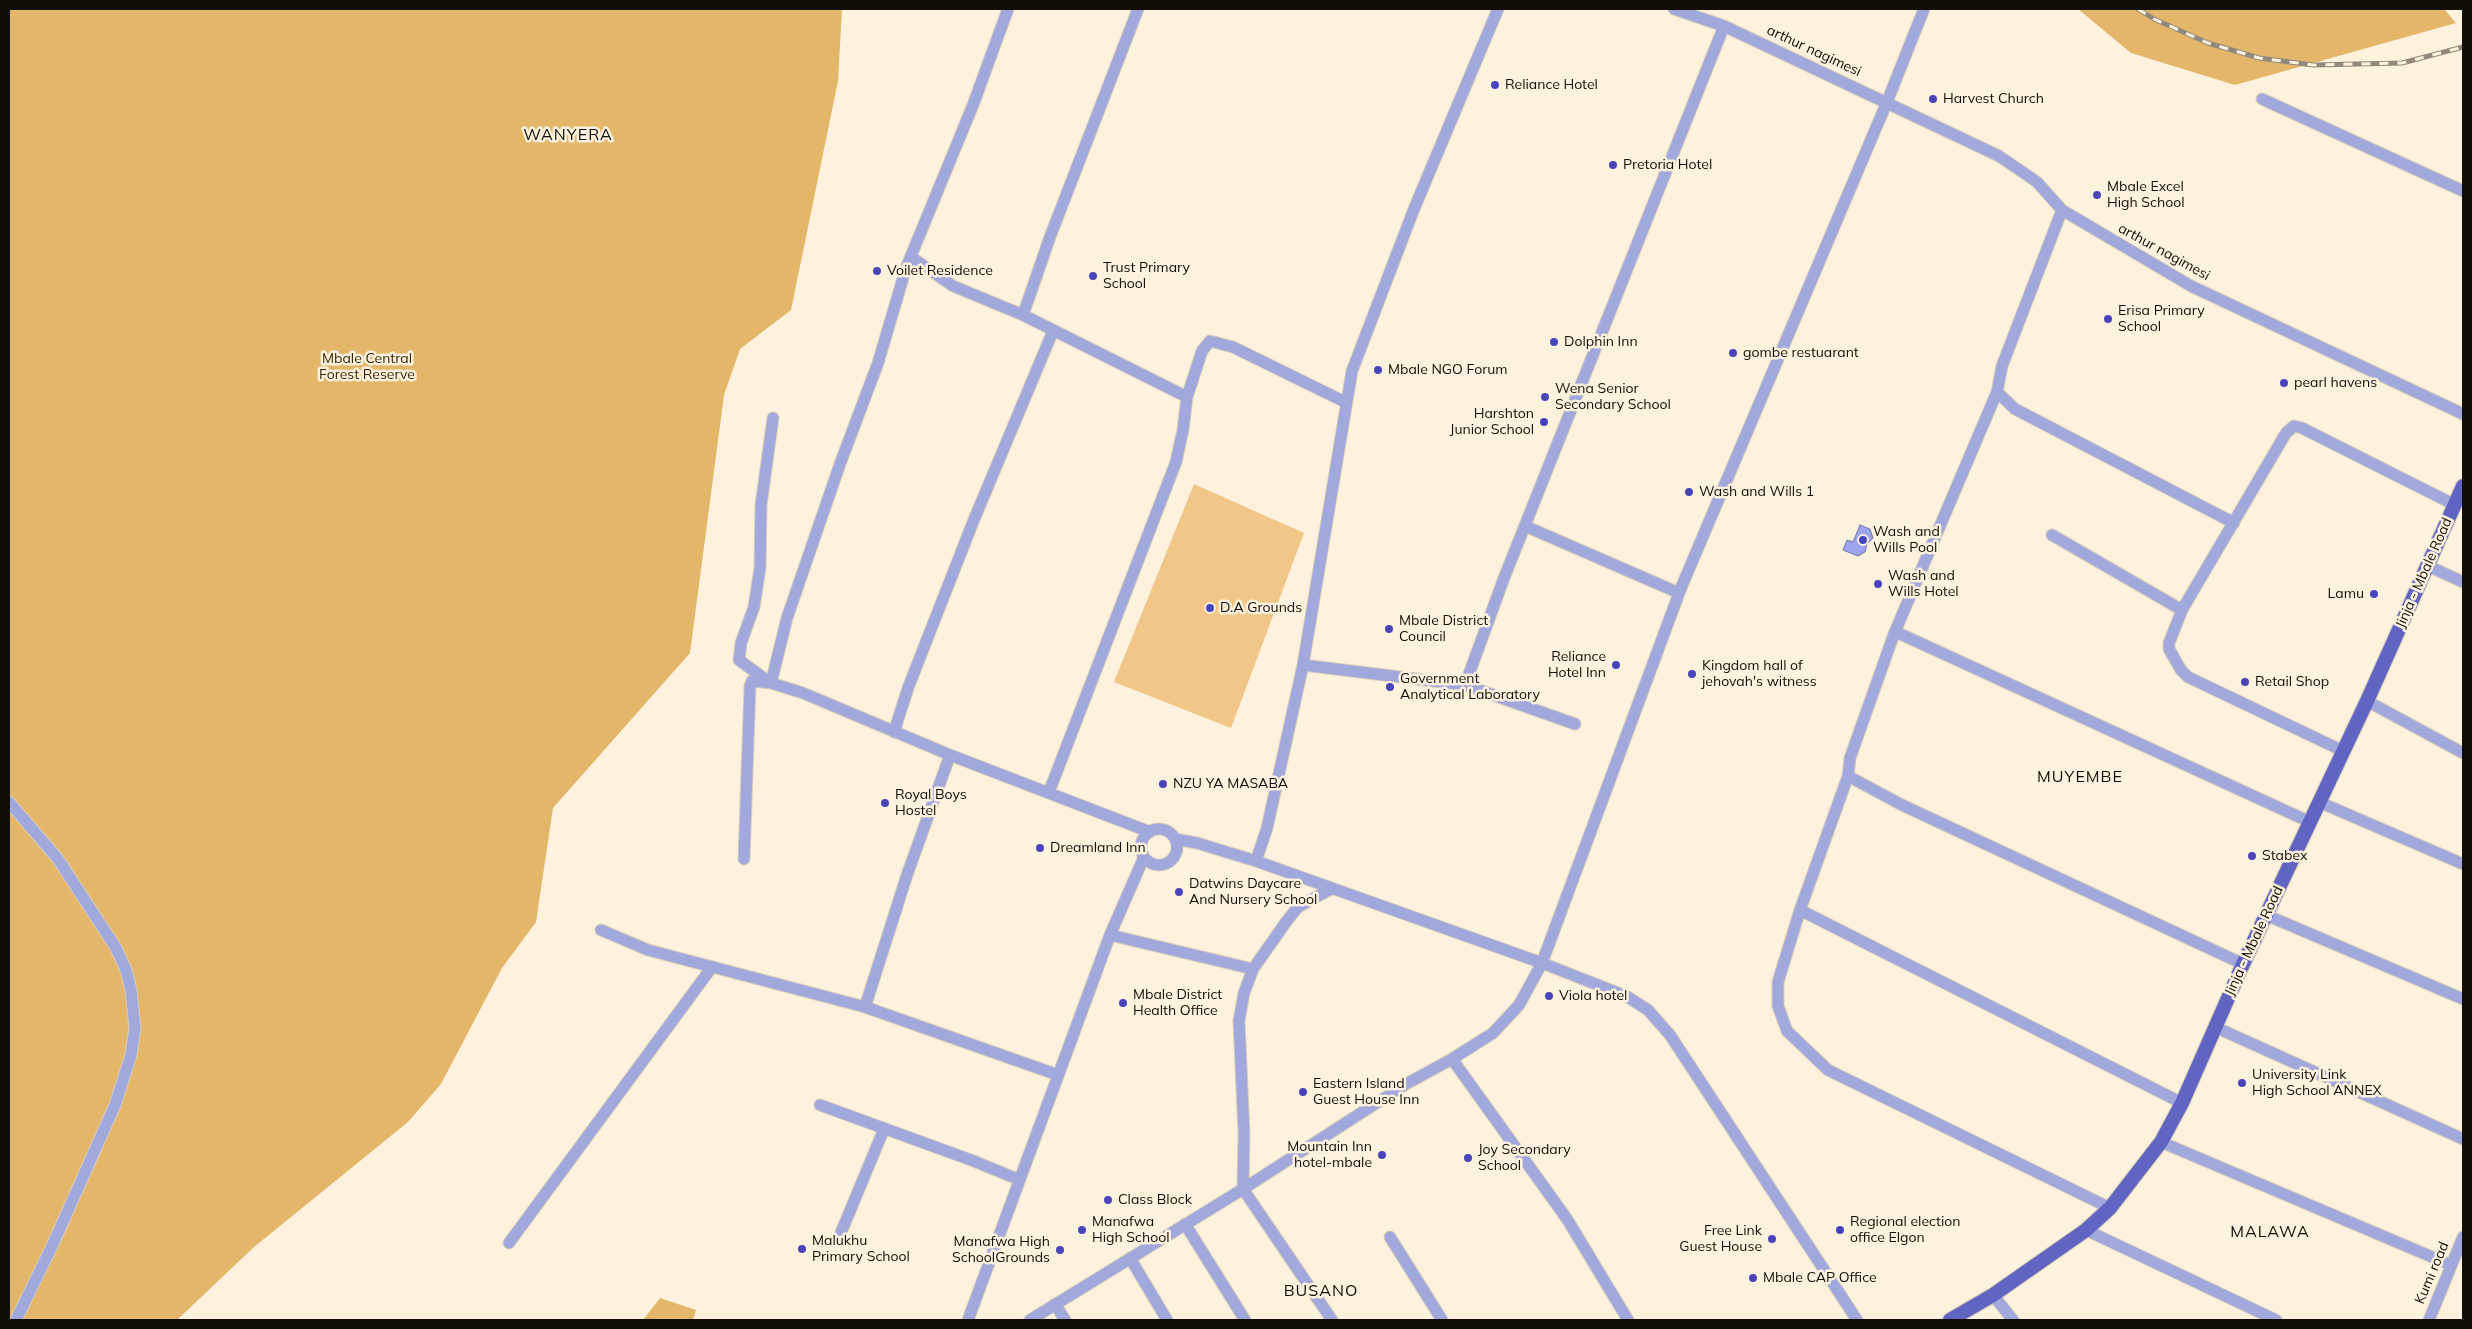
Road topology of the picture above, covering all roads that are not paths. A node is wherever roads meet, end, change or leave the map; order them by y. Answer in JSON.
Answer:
{"nodes":[{"id":1,"x":1008,"y":9,"type":"edge"},
{"id":2,"x":1138,"y":9,"type":"edge"},
{"id":3,"x":1498,"y":9,"type":"edge"},
{"id":4,"x":1674,"y":9,"type":"edge"},
{"id":5,"x":1924,"y":9,"type":"edge"},
{"id":6,"x":1724,"y":26,"type":"junction"},
{"id":7,"x":2262,"y":100,"type":"dead end"},
{"id":8,"x":1887,"y":102,"type":"junction"},
{"id":9,"x":2463,"y":192,"type":"edge"},
{"id":10,"x":2062,"y":210,"type":"junction"},
{"id":11,"x":911,"y":257,"type":"junction"},
{"id":12,"x":1023,"y":315,"type":"junction"},
{"id":13,"x":1053,"y":331,"type":"junction"},
{"id":14,"x":1997,"y":392,"type":"junction"},
{"id":15,"x":1187,"y":397,"type":"junction"},
{"id":16,"x":1345,"y":402,"type":"junction"},
{"id":17,"x":2463,"y":414,"type":"edge"},
{"id":18,"x":773,"y":418,"type":"dead end"},
{"id":19,"x":2463,"y":486,"type":"edge"},
{"id":20,"x":2455,"y":505,"type":"junction"},
{"id":21,"x":2234,"y":523,"type":"junction"},
{"id":22,"x":1525,"y":526,"type":"junction"},
{"id":23,"x":2052,"y":535,"type":"dead end"},
{"id":24,"x":2426,"y":565,"type":"junction"},
{"id":25,"x":2463,"y":582,"type":"edge"},
{"id":26,"x":1679,"y":593,"type":"junction"},
{"id":27,"x":2182,"y":610,"type":"junction"},
{"id":28,"x":1896,"y":632,"type":"junction"},
{"id":29,"x":1302,"y":665,"type":"junction"},
{"id":30,"x":771,"y":683,"type":"junction"},
{"id":31,"x":1465,"y":685,"type":"junction"},
{"id":32,"x":2367,"y":701,"type":"junction"},
{"id":33,"x":1575,"y":724,"type":"dead end"},
{"id":34,"x":894,"y":732,"type":"junction"},
{"id":35,"x":2343,"y":751,"type":"junction"},
{"id":36,"x":2463,"y":753,"type":"edge"},
{"id":37,"x":950,"y":754,"type":"junction"},
{"id":38,"x":1848,"y":776,"type":"junction"},
{"id":39,"x":1049,"y":792,"type":"junction"},
{"id":40,"x":9,"y":802,"type":"edge"},
{"id":41,"x":2319,"y":802,"type":"junction"},
{"id":42,"x":2310,"y":822,"type":"junction"},
{"id":43,"x":1150,"y":832,"type":"junction"},
{"id":44,"x":1175,"y":839,"type":"junction"},
{"id":45,"x":1144,"y":857,"type":"junction"},
{"id":46,"x":744,"y":859,"type":"dead end"},
{"id":47,"x":1256,"y":861,"type":"junction"},
{"id":48,"x":2463,"y":864,"type":"edge"},
{"id":49,"x":1331,"y":889,"type":"junction"},
{"id":50,"x":1800,"y":910,"type":"junction"},
{"id":51,"x":2266,"y":915,"type":"junction"},
{"id":52,"x":601,"y":930,"type":"dead end"},
{"id":53,"x":1110,"y":936,"type":"junction"},
{"id":54,"x":1542,"y":963,"type":"junction"},
{"id":55,"x":2243,"y":964,"type":"junction"},
{"id":56,"x":712,"y":967,"type":"junction"},
{"id":57,"x":1253,"y":968,"type":"junction"},
{"id":58,"x":2463,"y":1000,"type":"edge"},
{"id":59,"x":866,"y":1007,"type":"junction"},
{"id":60,"x":2215,"y":1027,"type":"junction"},
{"id":61,"x":1452,"y":1060,"type":"junction"},
{"id":62,"x":1058,"y":1075,"type":"junction"},
{"id":63,"x":2182,"y":1103,"type":"junction"},
{"id":64,"x":820,"y":1105,"type":"dead end"},
{"id":65,"x":884,"y":1129,"type":"junction"},
{"id":66,"x":2463,"y":1139,"type":"edge"},
{"id":67,"x":2161,"y":1142,"type":"junction"},
{"id":68,"x":1020,"y":1180,"type":"junction"},
{"id":69,"x":1243,"y":1189,"type":"junction"},
{"id":70,"x":2110,"y":1208,"type":"junction"},
{"id":71,"x":1185,"y":1224,"type":"junction"},
{"id":72,"x":2086,"y":1230,"type":"junction"},
{"id":73,"x":840,"y":1235,"type":"dead end"},
{"id":74,"x":1390,"y":1237,"type":"dead end"},
{"id":75,"x":2463,"y":1238,"type":"edge"},
{"id":76,"x":510,"y":1243,"type":"dead end"},
{"id":77,"x":1130,"y":1258,"type":"junction"},
{"id":78,"x":2451,"y":1265,"type":"junction"},
{"id":79,"x":1993,"y":1295,"type":"junction"},
{"id":80,"x":1055,"y":1304,"type":"junction"},
{"id":81,"x":16,"y":1320,"type":"edge"},
{"id":82,"x":968,"y":1320,"type":"edge"},
{"id":83,"x":1030,"y":1320,"type":"edge"},
{"id":84,"x":1065,"y":1320,"type":"edge"},
{"id":85,"x":1167,"y":1320,"type":"edge"},
{"id":86,"x":1245,"y":1320,"type":"edge"},
{"id":87,"x":1332,"y":1320,"type":"edge"},
{"id":88,"x":1442,"y":1320,"type":"edge"},
{"id":89,"x":1628,"y":1320,"type":"edge"},
{"id":90,"x":1857,"y":1320,"type":"edge"},
{"id":91,"x":1950,"y":1320,"type":"edge"},
{"id":92,"x":2013,"y":1320,"type":"edge"},
{"id":93,"x":2276,"y":1320,"type":"edge"},
{"id":94,"x":2429,"y":1320,"type":"edge"}],
"edges":[{"from":1,"to":11,"type":"street"},
{"from":2,"to":12,"type":"street"},
{"from":3,"to":16,"type":"street"},
{"from":4,"to":6,"type":"street","name":"arthur nagimesi"},
{"from":5,"to":8,"type":"street"},
{"from":6,"to":8,"type":"street","name":"arthur nagimesi"},
{"from":6,"to":22,"type":"street"},
{"from":7,"to":9,"type":"street"},
{"from":8,"to":10,"type":"street","name":"arthur nagimesi"},
{"from":8,"to":26,"type":"street"},
{"from":10,"to":14,"type":"street"},
{"from":10,"to":17,"type":"street","name":"arthur nagimesi"},
{"from":11,"to":12,"type":"street"},
{"from":11,"to":30,"type":"street"},
{"from":12,"to":13,"type":"street"},
{"from":13,"to":15,"type":"street"},
{"from":13,"to":34,"type":"street"},
{"from":14,"to":21,"type":"street"},
{"from":14,"to":28,"type":"street"},
{"from":15,"to":16,"type":"street"},
{"from":15,"to":39,"type":"street"},
{"from":16,"to":29,"type":"street"},
{"from":18,"to":30,"type":"street"},
{"from":19,"to":20,"type":"main road","name":"Jinja - Mbale Road"},
{"from":20,"to":21,"type":"street"},
{"from":20,"to":24,"type":"main road","name":"Jinja - Mbale Road"},
{"from":21,"to":27,"type":"street"},
{"from":22,"to":26,"type":"street"},
{"from":22,"to":31,"type":"street"},
{"from":23,"to":27,"type":"street"},
{"from":24,"to":25,"type":"street"},
{"from":24,"to":32,"type":"main road","name":"Jinja - Mbale Road"},
{"from":26,"to":54,"type":"street"},
{"from":27,"to":35,"type":"street"},
{"from":28,"to":38,"type":"street"},
{"from":28,"to":42,"type":"street"},
{"from":29,"to":31,"type":"street"},
{"from":29,"to":47,"type":"street"},
{"from":30,"to":34,"type":"street"},
{"from":30,"to":46,"type":"street"},
{"from":31,"to":33,"type":"street"},
{"from":32,"to":35,"type":"main road","name":"Jinja - Mbale Road"},
{"from":32,"to":36,"type":"street"},
{"from":34,"to":37,"type":"street"},
{"from":35,"to":41,"type":"main road","name":"Jinja - Mbale Road"},
{"from":37,"to":39,"type":"street"},
{"from":37,"to":59,"type":"street"},
{"from":38,"to":50,"type":"street"},
{"from":38,"to":55,"type":"street"},
{"from":39,"to":43,"type":"street"},
{"from":40,"to":81,"type":"street"},
{"from":41,"to":42,"type":"main road","name":"Jinja - Mbale Road"},
{"from":41,"to":48,"type":"street"},
{"from":42,"to":51,"type":"main road","name":"Jinja - Mbale Road"},
{"from":43,"to":44,"type":"street"},
{"from":43,"to":45,"type":"street"},
{"from":44,"to":45,"type":"street"},
{"from":44,"to":47,"type":"street"},
{"from":45,"to":53,"type":"street"},
{"from":47,"to":49,"type":"street"},
{"from":49,"to":54,"type":"street"},
{"from":49,"to":57,"type":"street"},
{"from":50,"to":63,"type":"street"},
{"from":50,"to":70,"type":"street"},
{"from":51,"to":55,"type":"main road","name":"Jinja - Mbale Road"},
{"from":51,"to":58,"type":"street"},
{"from":52,"to":56,"type":"street"},
{"from":53,"to":57,"type":"street"},
{"from":53,"to":62,"type":"street"},
{"from":54,"to":61,"type":"street"},
{"from":54,"to":90,"type":"street"},
{"from":55,"to":60,"type":"main road","name":"Jinja - Mbale Road"},
{"from":56,"to":59,"type":"street"},
{"from":56,"to":76,"type":"street"},
{"from":57,"to":69,"type":"street"},
{"from":59,"to":62,"type":"street"},
{"from":60,"to":63,"type":"main road","name":"Jinja - Mbale Road"},
{"from":60,"to":66,"type":"street"},
{"from":61,"to":69,"type":"street"},
{"from":61,"to":89,"type":"street"},
{"from":62,"to":68,"type":"street"},
{"from":63,"to":67,"type":"main road","name":"Jinja - Mbale Road"},
{"from":64,"to":65,"type":"street"},
{"from":65,"to":68,"type":"street"},
{"from":65,"to":73,"type":"street"},
{"from":67,"to":70,"type":"main road","name":"Jinja - Mbale Road"},
{"from":67,"to":78,"type":"street"},
{"from":68,"to":82,"type":"street"},
{"from":69,"to":71,"type":"street"},
{"from":69,"to":87,"type":"street"},
{"from":70,"to":72,"type":"main road","name":"Jinja - Mbale Road"},
{"from":71,"to":77,"type":"street"},
{"from":71,"to":86,"type":"street"},
{"from":72,"to":79,"type":"main road","name":"Jinja - Mbale Road"},
{"from":72,"to":93,"type":"street"},
{"from":74,"to":88,"type":"street"},
{"from":75,"to":78,"type":"street","name":"Kumi road"},
{"from":77,"to":80,"type":"street"},
{"from":77,"to":85,"type":"street"},
{"from":78,"to":94,"type":"street","name":"Kumi road"},
{"from":79,"to":91,"type":"main road","name":"Jinja - Mbale Road"},
{"from":79,"to":92,"type":"street"},
{"from":80,"to":83,"type":"street"},
{"from":80,"to":84,"type":"street"}]}
